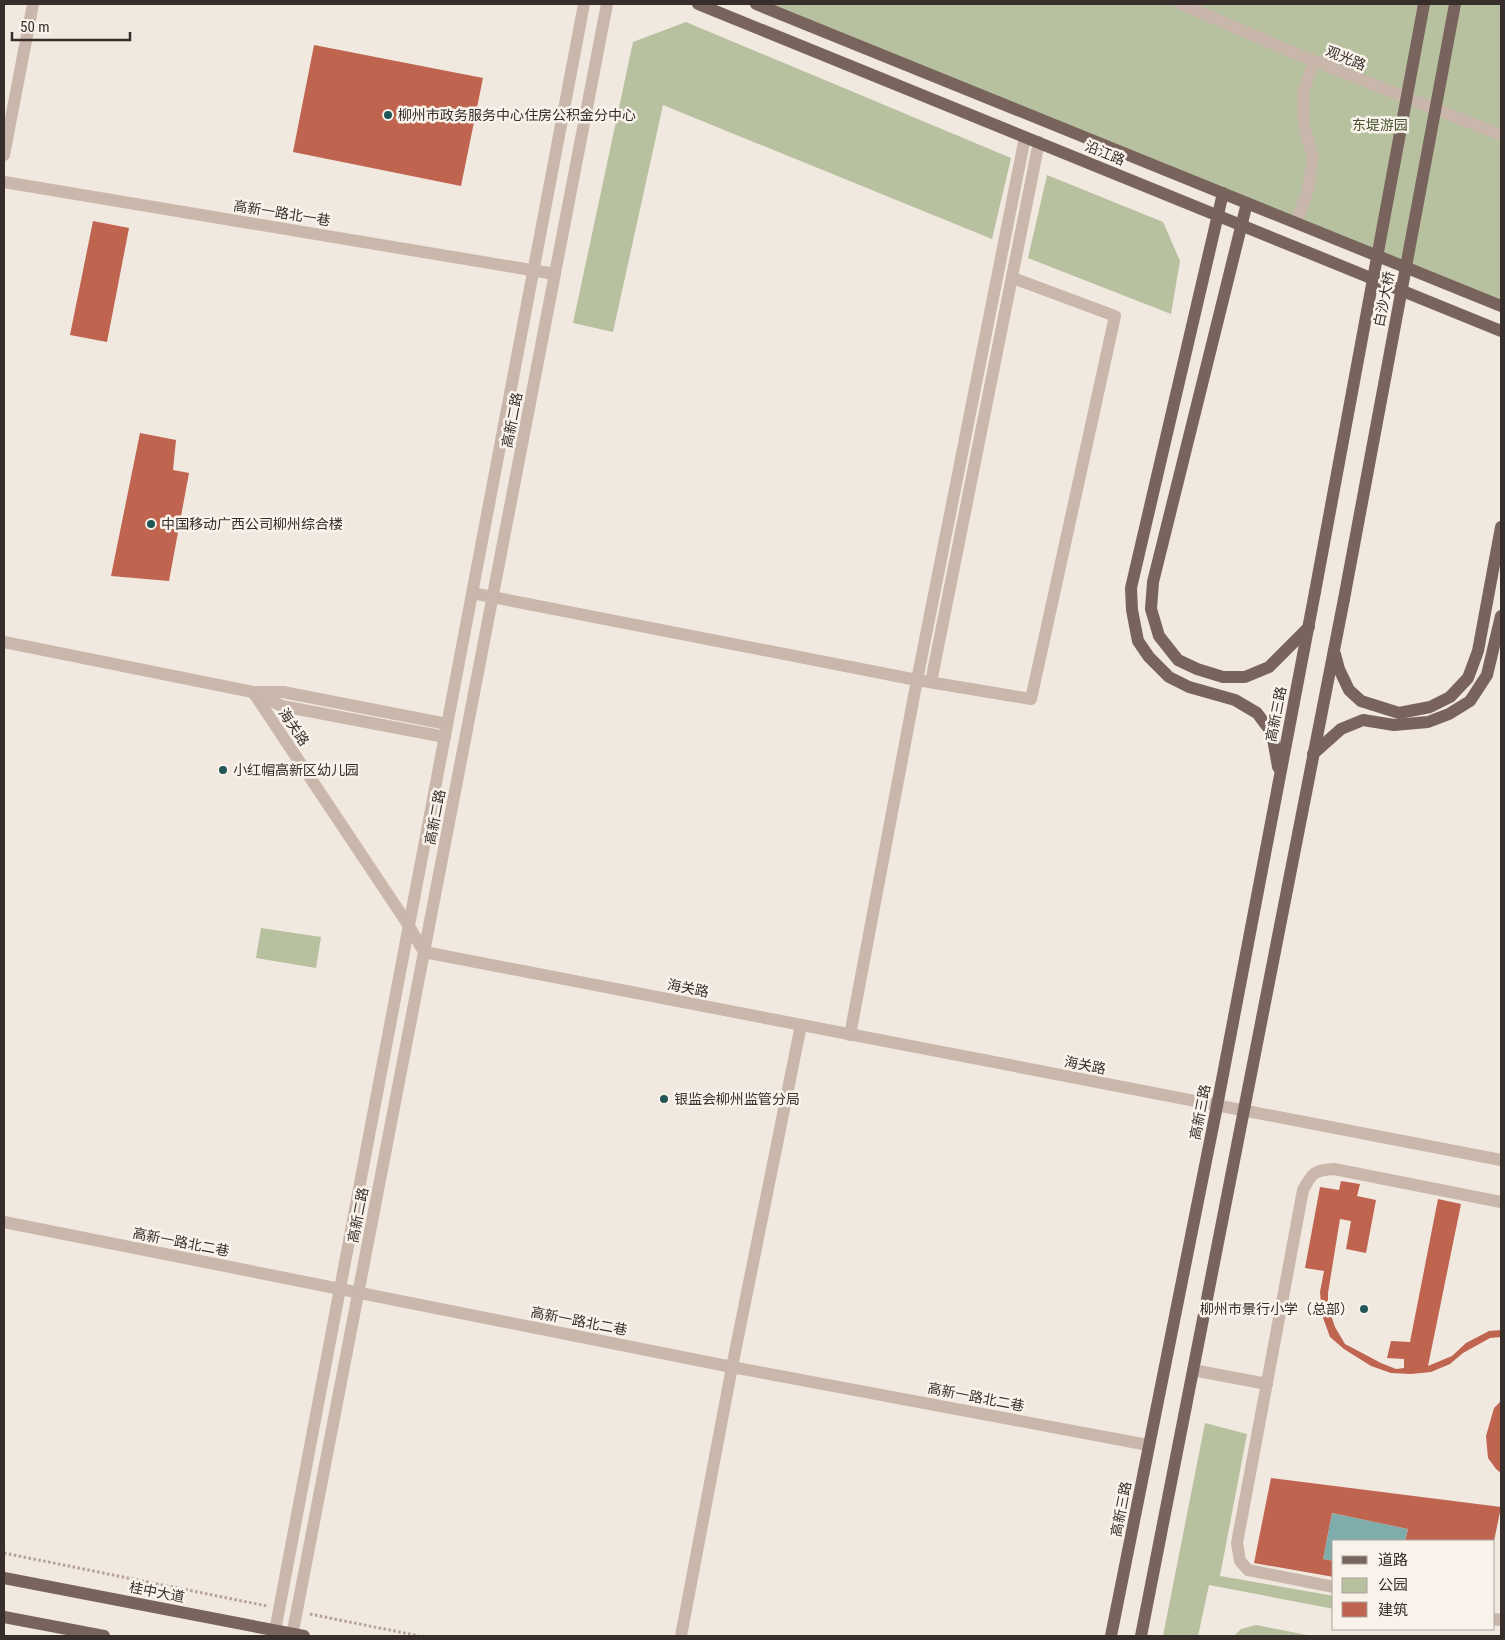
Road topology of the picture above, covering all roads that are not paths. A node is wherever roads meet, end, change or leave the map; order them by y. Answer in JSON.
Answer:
{"nodes":[{"id":1,"x":33,"y":4,"type":"edge"},
{"id":2,"x":584,"y":4,"type":"edge"},
{"id":3,"x":607,"y":4,"type":"edge"},
{"id":4,"x":698,"y":4,"type":"edge"},
{"id":5,"x":756,"y":4,"type":"edge"},
{"id":6,"x":1181,"y":4,"type":"edge"},
{"id":7,"x":1424,"y":4,"type":"edge"},
{"id":8,"x":1455,"y":4,"type":"edge"},
{"id":9,"x":1314,"y":61,"type":"junction"},
{"id":10,"x":1025,"y":136,"type":"junction"},
{"id":11,"x":1501,"y":136,"type":"edge"},
{"id":12,"x":1039,"y":142,"type":"junction"},
{"id":13,"x":4,"y":156,"type":"edge"},
{"id":14,"x":4,"y":182,"type":"edge"},
{"id":15,"x":1223,"y":193,"type":"junction"},
{"id":16,"x":1247,"y":203,"type":"junction"},
{"id":17,"x":1218,"y":216,"type":"junction"},
{"id":18,"x":1296,"y":222,"type":"junction"},
{"id":19,"x":1241,"y":225,"type":"junction"},
{"id":20,"x":533,"y":270,"type":"junction"},
{"id":21,"x":555,"y":274,"type":"junction"},
{"id":22,"x":1012,"y":278,"type":"junction"},
{"id":23,"x":1501,"y":306,"type":"edge"},
{"id":24,"x":1501,"y":331,"type":"edge"},
{"id":25,"x":1501,"y":527,"type":"edge"},
{"id":26,"x":1315,"y":592,"type":"joint"},
{"id":27,"x":472,"y":593,"type":"junction"},
{"id":28,"x":493,"y":597,"type":"junction"},
{"id":29,"x":1501,"y":616,"type":"edge"},
{"id":30,"x":1308,"y":627,"type":"junction"},
{"id":31,"x":4,"y":642,"type":"edge"},
{"id":32,"x":1334,"y":651,"type":"junction"},
{"id":33,"x":917,"y":680,"type":"junction"},
{"id":34,"x":932,"y":682,"type":"junction"},
{"id":35,"x":253,"y":692,"type":"junction"},
{"id":36,"x":446,"y":731,"type":"junction"},
{"id":37,"x":1313,"y":754,"type":"junction"},
{"id":38,"x":1280,"y":776,"type":"junction"},
{"id":39,"x":409,"y":926,"type":"junction"},
{"id":40,"x":424,"y":952,"type":"junction"},
{"id":41,"x":801,"y":1025,"type":"junction"},
{"id":42,"x":850,"y":1035,"type":"junction"},
{"id":43,"x":1217,"y":1106,"type":"junction"},
{"id":44,"x":1244,"y":1111,"type":"junction"},
{"id":45,"x":1501,"y":1160,"type":"edge"},
{"id":46,"x":1501,"y":1202,"type":"edge"},
{"id":47,"x":4,"y":1222,"type":"edge"},
{"id":48,"x":340,"y":1289,"type":"junction"},
{"id":49,"x":358,"y":1293,"type":"junction"},
{"id":50,"x":732,"y":1367,"type":"junction"},
{"id":51,"x":1193,"y":1370,"type":"junction"},
{"id":52,"x":1267,"y":1384,"type":"junction"},
{"id":53,"x":1148,"y":1445,"type":"junction"},
{"id":54,"x":4,"y":1578,"type":"edge"},
{"id":55,"x":1332,"y":1587,"type":"edge"},
{"id":56,"x":4,"y":1617,"type":"edge"},
{"id":57,"x":274,"y":1633,"type":"edge"},
{"id":58,"x":296,"y":1635,"type":"edge"},
{"id":59,"x":104,"y":1636,"type":"edge"},
{"id":60,"x":681,"y":1636,"type":"edge"},
{"id":61,"x":1111,"y":1636,"type":"edge"},
{"id":62,"x":1141,"y":1636,"type":"edge"}],
"edges":[{"from":1,"to":13,"type":"street"},
{"from":2,"to":20,"type":"street","name":"高新二路"},
{"from":3,"to":21,"type":"street","name":"高新二路"},
{"from":4,"to":10,"type":"main road","name":"沿江路"},
{"from":5,"to":15,"type":"main road","name":"沿江路"},
{"from":6,"to":9,"type":"street","name":"观光路"},
{"from":7,"to":26,"type":"main road","name":"白沙大桥","bridge":true},
{"from":8,"to":32,"type":"main road","name":"白沙大桥","bridge":true},
{"from":9,"to":11,"type":"street","name":"观光路"},
{"from":9,"to":18,"type":"street"},
{"from":10,"to":12,"type":"main road","name":"沿江路"},
{"from":10,"to":33,"type":"street"},
{"from":12,"to":17,"type":"main road","name":"沿江路"},
{"from":12,"to":22,"type":"street"},
{"from":14,"to":20,"type":"street","name":"高新一路北一巷"},
{"from":15,"to":16,"type":"main road","name":"沿江路"},
{"from":15,"to":17,"type":"main road"},
{"from":16,"to":18,"type":"main road","name":"沿江路"},
{"from":16,"to":19,"type":"main road"},
{"from":17,"to":19,"type":"main road","name":"沿江路"},
{"from":17,"to":38,"type":"main road"},
{"from":18,"to":23,"type":"main road","name":"沿江路"},
{"from":19,"to":24,"type":"main road","name":"沿江路"},
{"from":19,"to":30,"type":"main road"},
{"from":20,"to":21,"type":"street","name":"高新一路北一巷"},
{"from":20,"to":27,"type":"street","name":"高新二路"},
{"from":21,"to":28,"type":"street","name":"高新二路"},
{"from":22,"to":34,"type":"street"},
{"from":22,"to":34,"type":"street"},
{"from":25,"to":32,"type":"main road"},
{"from":26,"to":30,"type":"main road","name":"高新三路"},
{"from":27,"to":28,"type":"street"},
{"from":27,"to":36,"type":"street","name":"高新二路"},
{"from":28,"to":33,"type":"street"},
{"from":28,"to":40,"type":"street","name":"高新二路"},
{"from":29,"to":37,"type":"main road"},
{"from":30,"to":38,"type":"main road","name":"高新三路"},
{"from":31,"to":35,"type":"street"},
{"from":32,"to":37,"type":"main road"},
{"from":33,"to":34,"type":"street"},
{"from":33,"to":42,"type":"street"},
{"from":35,"to":36,"type":"street"},
{"from":35,"to":39,"type":"street","name":"海关路"},
{"from":36,"to":39,"type":"street","name":"高新二路"},
{"from":37,"to":44,"type":"main road"},
{"from":38,"to":43,"type":"main road","name":"高新三路"},
{"from":39,"to":40,"type":"street","name":"海关路"},
{"from":39,"to":48,"type":"street","name":"高新二路"},
{"from":40,"to":41,"type":"street","name":"海关路"},
{"from":40,"to":49,"type":"street","name":"高新二路"},
{"from":41,"to":42,"type":"street","name":"海关路"},
{"from":41,"to":50,"type":"street"},
{"from":42,"to":43,"type":"street","name":"海关路"},
{"from":43,"to":44,"type":"street","name":"海关路"},
{"from":43,"to":53,"type":"main road","name":"高新三路"},
{"from":44,"to":45,"type":"street","name":"海关路"},
{"from":44,"to":51,"type":"main road"},
{"from":46,"to":52,"type":"street"},
{"from":47,"to":48,"type":"street","name":"高新一路北二巷"},
{"from":48,"to":49,"type":"street","name":"高新一路北二巷"},
{"from":48,"to":57,"type":"street","name":"高新二路"},
{"from":49,"to":50,"type":"street","name":"高新一路北二巷"},
{"from":49,"to":58,"type":"street","name":"高新二路"},
{"from":50,"to":53,"type":"street","name":"高新一路北二巷"},
{"from":50,"to":60,"type":"street"},
{"from":51,"to":52,"type":"street"},
{"from":51,"to":62,"type":"main road"},
{"from":52,"to":55,"type":"street"},
{"from":53,"to":61,"type":"main road","name":"高新三路"},
{"from":54,"to":57,"type":"main road","name":"桂中大道"},
{"from":56,"to":59,"type":"main road"},
{"from":57,"to":58,"type":"main road","name":"桂中大道"}]}
